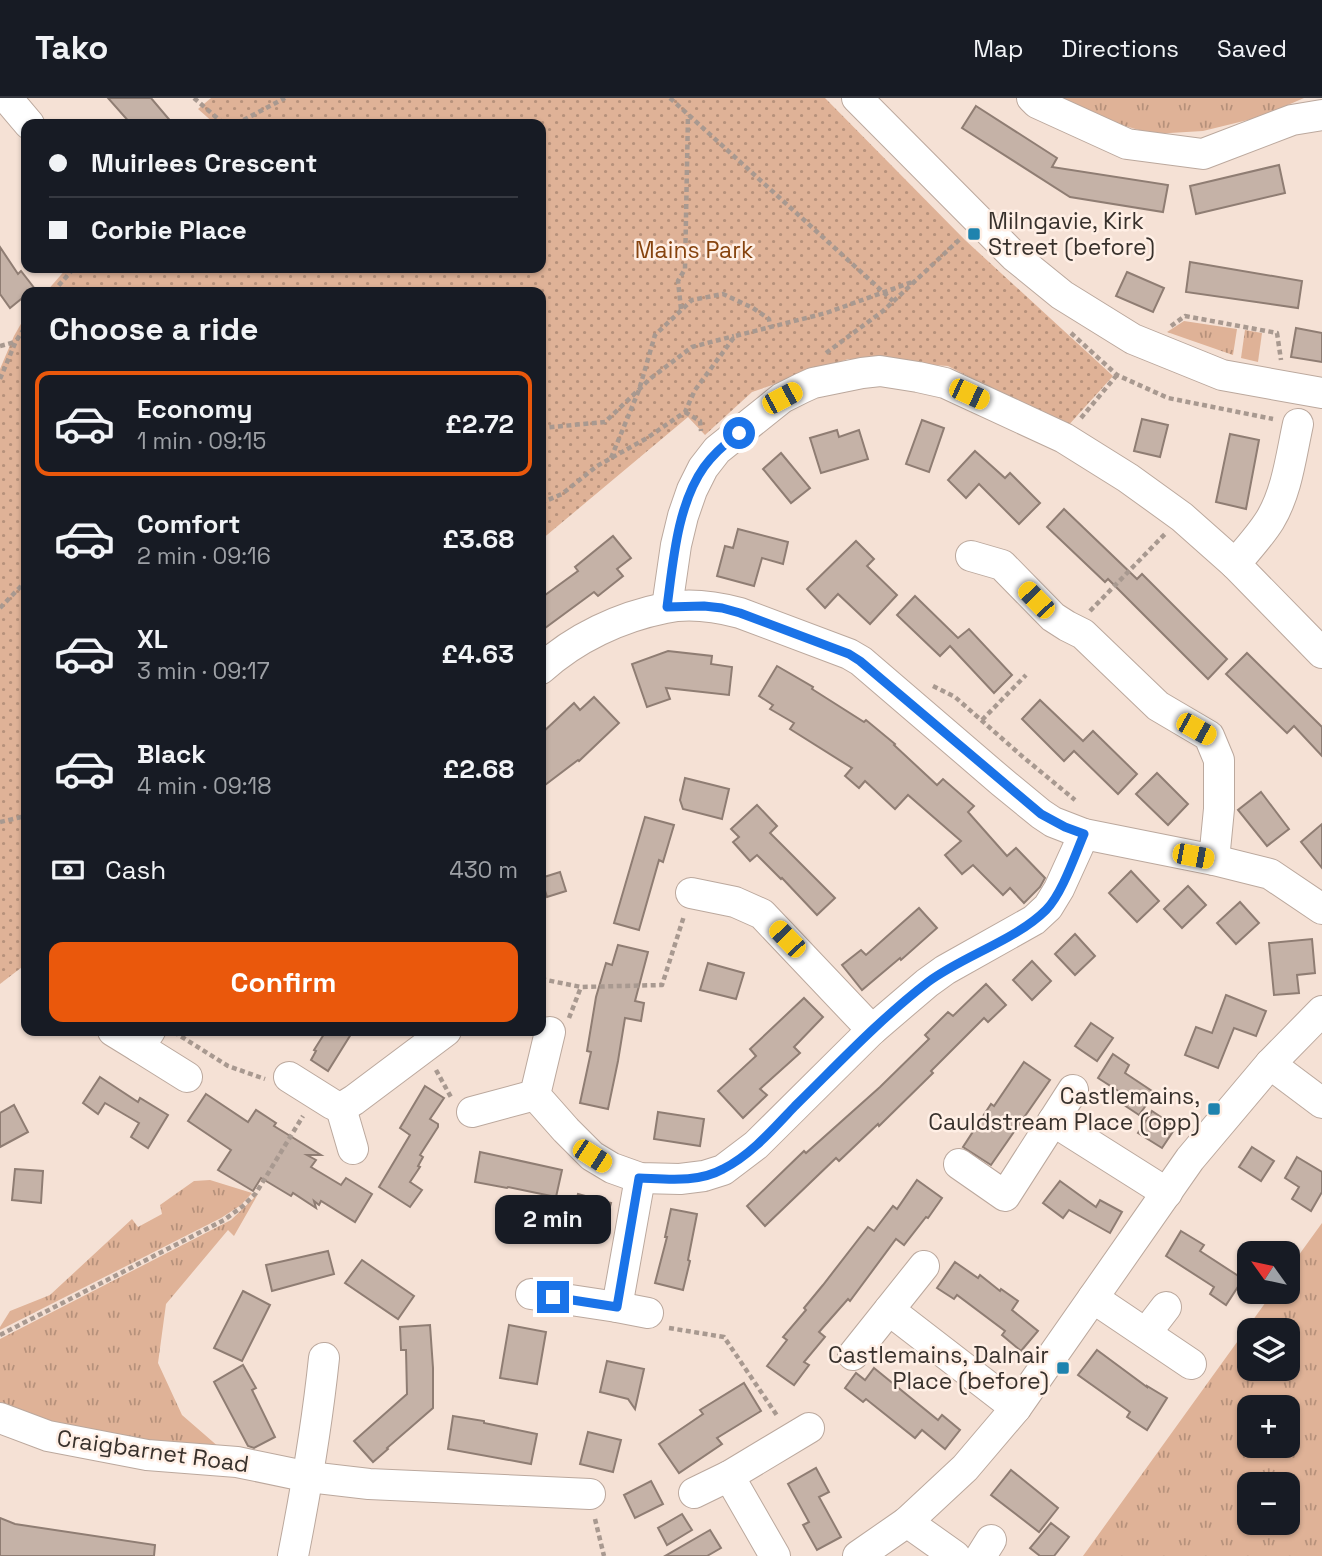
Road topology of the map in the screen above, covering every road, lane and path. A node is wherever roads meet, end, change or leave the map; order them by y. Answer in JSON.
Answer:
{"nodes":[{"id":1,"x":6,"y":98,"type":"edge"},
{"id":2,"x":194,"y":98,"type":"edge"},
{"id":3,"x":285,"y":98,"type":"edge"},
{"id":4,"x":670,"y":98,"type":"edge"},
{"id":5,"x":858,"y":98,"type":"edge"},
{"id":6,"x":1032,"y":98,"type":"edge"},
{"id":7,"x":688,"y":115,"type":"junction"},
{"id":8,"x":1322,"y":116,"type":"edge"},
{"id":9,"x":25,"y":119,"type":"edge"},
{"id":10,"x":218,"y":119,"type":"edge"},
{"id":11,"x":245,"y":119,"type":"edge"},
{"id":12,"x":979,"y":221,"type":"junction"},
{"id":13,"x":70,"y":273,"type":"edge"},
{"id":14,"x":915,"y":281,"type":"junction"},
{"id":15,"x":57,"y":287,"type":"edge"},
{"id":16,"x":884,"y":293,"type":"junction"},
{"id":17,"x":893,"y":301,"type":"junction"},
{"id":18,"x":681,"y":310,"type":"junction"},
{"id":19,"x":770,"y":327,"type":"junction"},
{"id":20,"x":21,"y":334,"type":"edge"},
{"id":21,"x":735,"y":335,"type":"junction"},
{"id":22,"x":16,"y":341,"type":"junction"},
{"id":23,"x":1145,"y":345,"type":"junction"},
{"id":24,"x":0,"y":346,"type":"edge"},
{"id":25,"x":820,"y":358,"type":"dead end"},
{"id":26,"x":1116,"y":376,"type":"dead end"},
{"id":27,"x":0,"y":379,"type":"edge"},
{"id":28,"x":1285,"y":387,"type":"junction"},
{"id":29,"x":639,"y":390,"type":"junction"},
{"id":30,"x":1322,"y":393,"type":"edge"},
{"id":31,"x":1297,"y":424,"type":"dead end"},
{"id":32,"x":546,"y":428,"type":"edge"},
{"id":33,"x":1064,"y":438,"type":"junction"},
{"id":34,"x":610,"y":458,"type":"junction"},
{"id":35,"x":546,"y":501,"type":"edge"},
{"id":36,"x":1167,"y":533,"type":"dead end"},
{"id":37,"x":971,"y":556,"type":"dead end"},
{"id":38,"x":1235,"y":564,"type":"junction"},
{"id":39,"x":21,"y":586,"type":"edge"},
{"id":40,"x":667,"y":607,"type":"junction"},
{"id":41,"x":0,"y":608,"type":"edge"},
{"id":42,"x":1073,"y":629,"type":"junction"},
{"id":43,"x":1322,"y":653,"type":"edge"},
{"id":44,"x":546,"y":664,"type":"edge"},
{"id":45,"x":1026,"y":675,"type":"dead end"},
{"id":46,"x":932,"y":685,"type":"dead end"},
{"id":47,"x":982,"y":720,"type":"junction"},
{"id":48,"x":1076,"y":801,"type":"dead end"},
{"id":49,"x":21,"y":817,"type":"edge"},
{"id":50,"x":0,"y":822,"type":"edge"},
{"id":51,"x":1084,"y":834,"type":"junction"},
{"id":52,"x":1214,"y":860,"type":"junction"},
{"id":53,"x":691,"y":893,"type":"joint"},
{"id":54,"x":1322,"y":909,"type":"edge"},
{"id":55,"x":546,"y":980,"type":"edge"},
{"id":56,"x":1322,"y":1011,"type":"edge"},
{"id":57,"x":872,"y":1030,"type":"junction"},
{"id":58,"x":550,"y":1032,"type":"dead end"},
{"id":59,"x":181,"y":1036,"type":"edge"},
{"id":60,"x":439,"y":1036,"type":"edge"},
{"id":61,"x":145,"y":1039,"type":"edge"},
{"id":62,"x":421,"y":1050,"type":"junction"},
{"id":63,"x":1270,"y":1064,"type":"junction"},
{"id":64,"x":187,"y":1077,"type":"dead end"},
{"id":65,"x":289,"y":1077,"type":"joint"},
{"id":66,"x":1073,"y":1090,"type":"dead end"},
{"id":67,"x":534,"y":1095,"type":"junction"},
{"id":68,"x":329,"y":1101,"type":"junction"},
{"id":69,"x":1322,"y":1102,"type":"edge"},
{"id":70,"x":472,"y":1112,"type":"joint"},
{"id":71,"x":1053,"y":1121,"type":"junction"},
{"id":72,"x":353,"y":1149,"type":"dead end"},
{"id":73,"x":959,"y":1164,"type":"dead end"},
{"id":74,"x":639,"y":1178,"type":"junction"},
{"id":75,"x":1167,"y":1193,"type":"junction"},
{"id":76,"x":924,"y":1266,"type":"dead end"},
{"id":77,"x":531,"y":1294,"type":"dead end"},
{"id":78,"x":1093,"y":1298,"type":"junction"},
{"id":79,"x":617,"y":1307,"type":"junction"},
{"id":80,"x":1166,"y":1307,"type":"dead end"},
{"id":81,"x":888,"y":1310,"type":"junction"},
{"id":82,"x":649,"y":1313,"type":"joint"},
{"id":83,"x":1146,"y":1334,"type":"junction"},
{"id":84,"x":0,"y":1335,"type":"edge"},
{"id":85,"x":853,"y":1354,"type":"dead end"},
{"id":86,"x":324,"y":1358,"type":"dead end"},
{"id":87,"x":1191,"y":1364,"type":"dead end"},
{"id":88,"x":1016,"y":1408,"type":"junction"},
{"id":89,"x":0,"y":1418,"type":"edge"},
{"id":90,"x":800,"y":1433,"type":"joint"},
{"id":91,"x":729,"y":1476,"type":"junction"},
{"id":92,"x":309,"y":1477,"type":"junction"},
{"id":93,"x":694,"y":1493,"type":"dead end"},
{"id":94,"x":590,"y":1494,"type":"joint"},
{"id":95,"x":907,"y":1522,"type":"junction"},
{"id":96,"x":293,"y":1556,"type":"edge"},
{"id":97,"x":604,"y":1556,"type":"edge"},
{"id":98,"x":775,"y":1556,"type":"edge"},
{"id":99,"x":858,"y":1556,"type":"edge"},
{"id":100,"x":955,"y":1556,"type":"edge"}],
"edges":[{"from":1,"to":9,"type":"street"},
{"from":2,"to":10,"type":"path"},
{"from":3,"to":11,"type":"path"},
{"from":4,"to":7,"type":"path"},
{"from":5,"to":12,"type":"street"},
{"from":6,"to":8,"type":"street"},
{"from":7,"to":16,"type":"path"},
{"from":7,"to":18,"type":"path"},
{"from":12,"to":14,"type":"path"},
{"from":12,"to":23,"type":"street"},
{"from":13,"to":15,"type":"path"},
{"from":14,"to":16,"type":"path"},
{"from":14,"to":17,"type":"path"},
{"from":16,"to":17,"type":"path"},
{"from":16,"to":19,"type":"path"},
{"from":17,"to":25,"type":"path"},
{"from":18,"to":19,"type":"path"},
{"from":18,"to":29,"type":"path"},
{"from":19,"to":21,"type":"path"},
{"from":20,"to":22,"type":"path"},
{"from":21,"to":29,"type":"path"},
{"from":21,"to":34,"type":"path"},
{"from":22,"to":24,"type":"path"},
{"from":22,"to":27,"type":"path"},
{"from":23,"to":28,"type":"street"},
{"from":23,"to":28,"type":"path"},
{"from":26,"to":33,"type":"path"},
{"from":28,"to":30,"type":"street"},
{"from":29,"to":32,"type":"path"},
{"from":29,"to":34,"type":"path"},
{"from":31,"to":38,"type":"street"},
{"from":33,"to":38,"type":"street"},
{"from":33,"to":40,"type":"street"},
{"from":34,"to":35,"type":"path"},
{"from":36,"to":42,"type":"path"},
{"from":37,"to":42,"type":"street"},
{"from":38,"to":43,"type":"street"},
{"from":39,"to":41,"type":"path"},
{"from":40,"to":44,"type":"street"},
{"from":40,"to":51,"type":"street"},
{"from":42,"to":52,"type":"street"},
{"from":45,"to":47,"type":"path"},
{"from":46,"to":47,"type":"path"},
{"from":47,"to":48,"type":"path"},
{"from":49,"to":50,"type":"path"},
{"from":51,"to":52,"type":"street"},
{"from":51,"to":57,"type":"street"},
{"from":52,"to":54,"type":"street"},
{"from":53,"to":55,"type":"path"},
{"from":53,"to":57,"type":"street"},
{"from":56,"to":63,"type":"street"},
{"from":57,"to":74,"type":"street"},
{"from":58,"to":67,"type":"street"},
{"from":59,"to":65,"type":"path"},
{"from":60,"to":62,"type":"street"},
{"from":61,"to":64,"type":"street"},
{"from":62,"to":68,"type":"street"},
{"from":62,"to":70,"type":"path"},
{"from":63,"to":69,"type":"street"},
{"from":63,"to":75,"type":"street"},
{"from":65,"to":68,"type":"street"},
{"from":66,"to":71,"type":"street"},
{"from":67,"to":70,"type":"street"},
{"from":67,"to":74,"type":"street"},
{"from":68,"to":72,"type":"street"},
{"from":68,"to":84,"type":"path"},
{"from":71,"to":73,"type":"street"},
{"from":71,"to":75,"type":"street"},
{"from":74,"to":79,"type":"street"},
{"from":75,"to":78,"type":"street"},
{"from":76,"to":81,"type":"street"},
{"from":77,"to":79,"type":"street"},
{"from":78,"to":83,"type":"street"},
{"from":78,"to":88,"type":"street"},
{"from":79,"to":82,"type":"street"},
{"from":80,"to":83,"type":"street"},
{"from":81,"to":85,"type":"street"},
{"from":81,"to":88,"type":"street"},
{"from":82,"to":90,"type":"path"},
{"from":83,"to":87,"type":"street"},
{"from":86,"to":92,"type":"street"},
{"from":88,"to":95,"type":"street"},
{"from":89,"to":92,"type":"street","name":"Craigbarnet Road"},
{"from":90,"to":91,"type":"street"},
{"from":91,"to":93,"type":"street"},
{"from":91,"to":98,"type":"street"},
{"from":92,"to":94,"type":"street","name":"Craigbarnet Road"},
{"from":92,"to":96,"type":"street"},
{"from":94,"to":97,"type":"path"},
{"from":95,"to":99,"type":"street"},
{"from":95,"to":100,"type":"street"}]}
